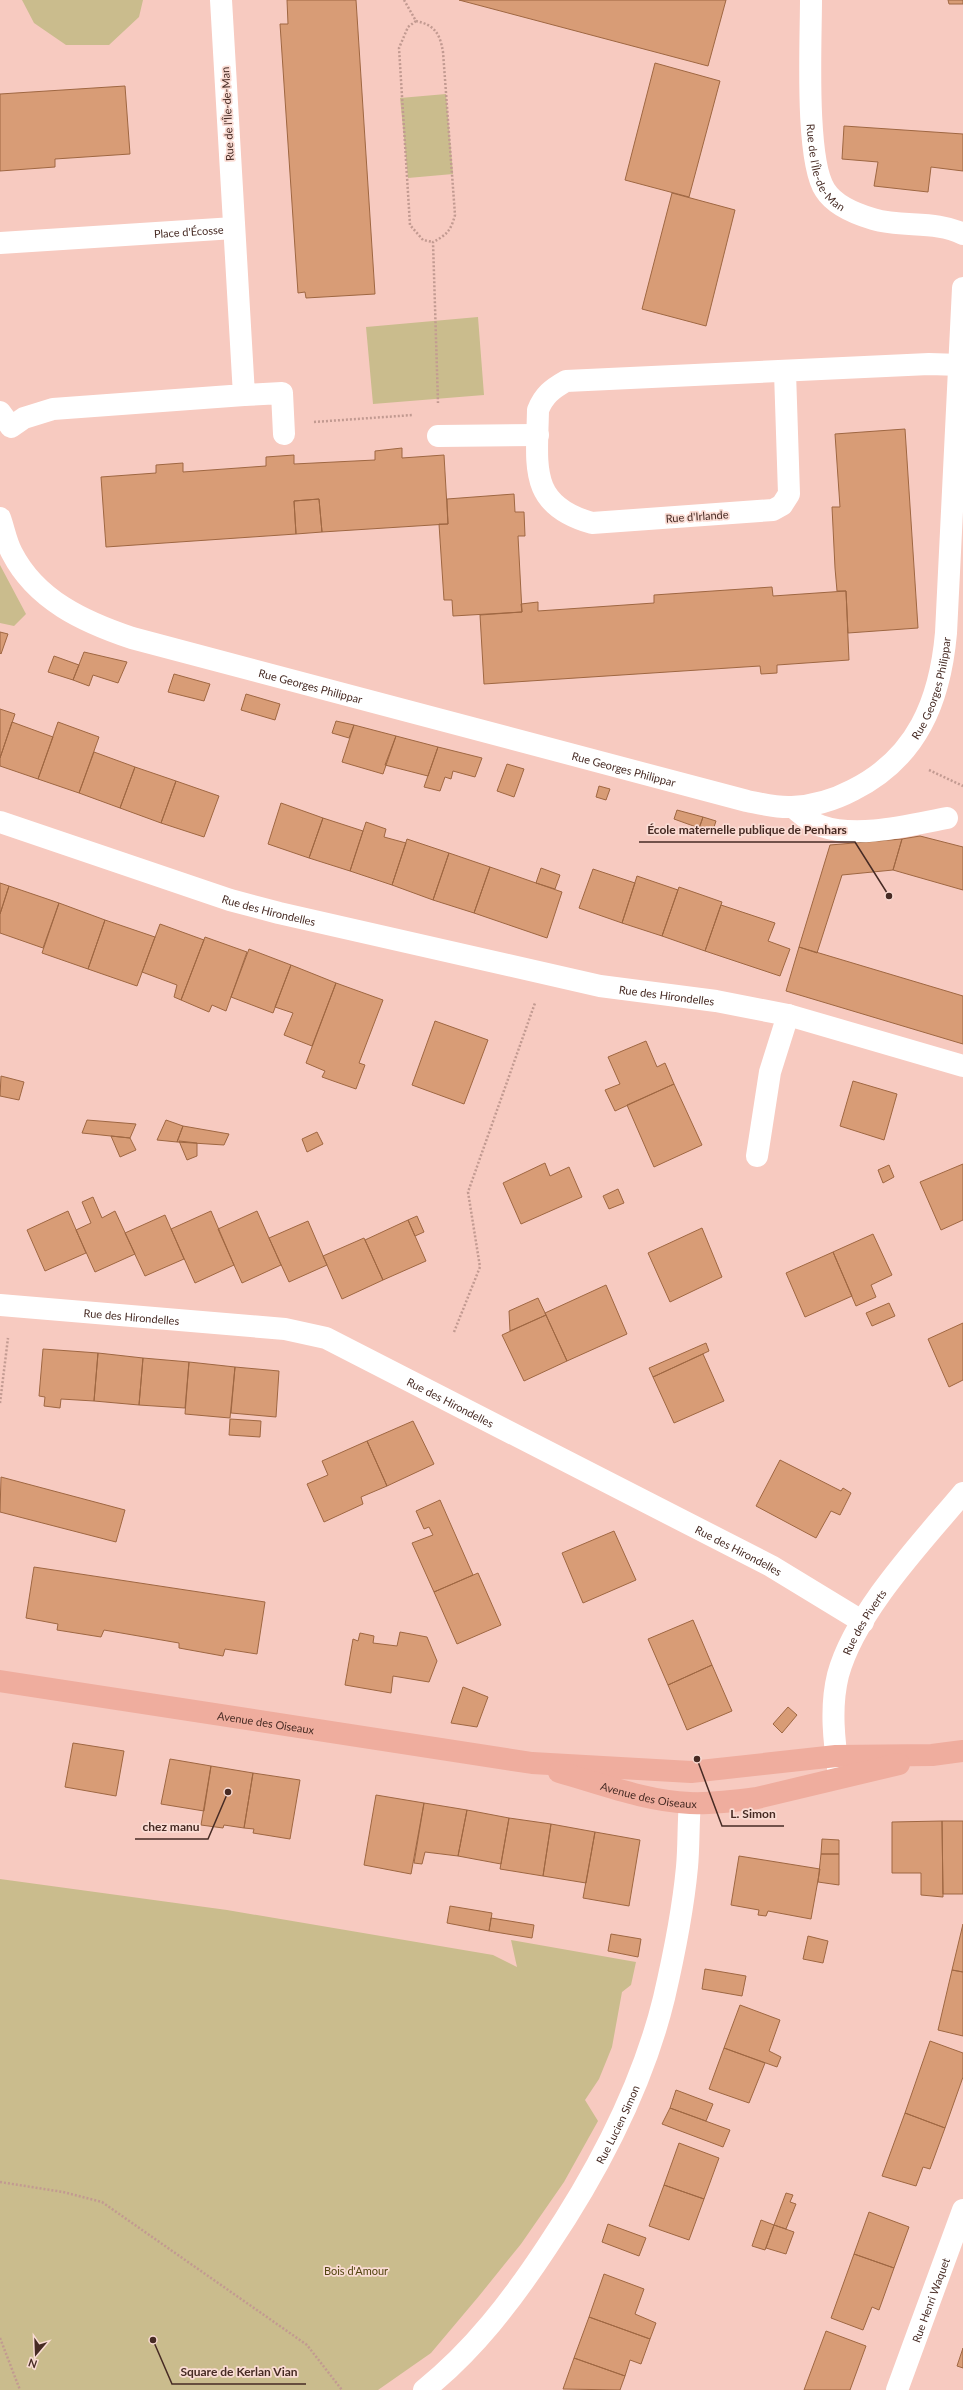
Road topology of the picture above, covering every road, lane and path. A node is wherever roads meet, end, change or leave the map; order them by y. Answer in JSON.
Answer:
{"nodes":[{"id":1,"x":221,"y":0,"type":"edge"},
{"id":2,"x":404,"y":0,"type":"edge"},
{"id":3,"x":811,"y":0,"type":"edge"},
{"id":4,"x":416,"y":21,"type":"junction"},
{"id":5,"x":234,"y":228,"type":"junction"},
{"id":6,"x":963,"y":234,"type":"edge"},
{"id":7,"x":433,"y":242,"type":"junction"},
{"id":8,"x":0,"y":243,"type":"edge"},
{"id":9,"x":963,"y":288,"type":"edge"},
{"id":10,"x":960,"y":365,"type":"junction"},
{"id":11,"x":785,"y":372,"type":"junction"},
{"id":12,"x":244,"y":395,"type":"junction"},
{"id":13,"x":438,"y":414,"type":"junction"},
{"id":14,"x":4,"y":427,"type":"edge"},
{"id":15,"x":284,"y":429,"type":"joint"},
{"id":16,"x":538,"y":435,"type":"junction"},
{"id":17,"x":438,"y":436,"type":"joint"},
{"id":18,"x":0,"y":518,"type":"edge"},
{"id":19,"x":901,"y":756,"type":"junction"},
{"id":20,"x":963,"y":786,"type":"edge"},
{"id":21,"x":793,"y":807,"type":"junction"},
{"id":22,"x":947,"y":818,"type":"dead end"},
{"id":23,"x":0,"y":822,"type":"edge"},
{"id":24,"x":545,"y":974,"type":"junction"},
{"id":25,"x":788,"y":1014,"type":"junction"},
{"id":26,"x":963,"y":1066,"type":"edge"},
{"id":27,"x":757,"y":1156,"type":"dead end"},
{"id":28,"x":0,"y":1305,"type":"edge"},
{"id":29,"x":9,"y":1331,"type":"dead end"},
{"id":30,"x":454,"y":1332,"type":"dead end"},
{"id":31,"x":0,"y":1403,"type":"edge"},
{"id":32,"x":963,"y":1492,"type":"edge"},
{"id":33,"x":863,"y":1622,"type":"junction"},
{"id":34,"x":0,"y":1681,"type":"edge"},
{"id":35,"x":963,"y":1752,"type":"edge"},
{"id":36,"x":932,"y":1755,"type":"junction"},
{"id":37,"x":836,"y":1756,"type":"junction"},
{"id":38,"x":532,"y":1763,"type":"junction"},
{"id":39,"x":840,"y":1780,"type":"junction"},
{"id":40,"x":690,"y":1803,"type":"junction"},
{"id":41,"x":0,"y":2182,"type":"edge"},
{"id":42,"x":963,"y":2210,"type":"edge"},
{"id":43,"x":0,"y":2338,"type":"edge"},
{"id":44,"x":20,"y":2390,"type":"edge"},
{"id":45,"x":342,"y":2390,"type":"edge"},
{"id":46,"x":424,"y":2390,"type":"edge"},
{"id":47,"x":897,"y":2390,"type":"edge"}],
"edges":[{"from":1,"to":5,"type":"street","name":"Rue de l'Île-de-Man"},
{"from":2,"to":4,"type":"path"},
{"from":3,"to":6,"type":"street","name":"Rue de l'Île-de-Man"},
{"from":4,"to":7,"type":"path"},
{"from":4,"to":7,"type":"path"},
{"from":5,"to":8,"type":"street","name":"Place d'Écosse"},
{"from":5,"to":12,"type":"street","name":"Place d'Écosse"},
{"from":7,"to":13,"type":"path"},
{"from":9,"to":10,"type":"street"},
{"from":10,"to":11,"type":"street","name":"Rue d'Irlande"},
{"from":10,"to":19,"type":"street","name":"Rue Georges Philippar"},
{"from":11,"to":16,"type":"street","name":"Rue d'Irlande"},
{"from":11,"to":16,"type":"street","name":"Rue d'Irlande"},
{"from":12,"to":14,"type":"street"},
{"from":12,"to":15,"type":"street"},
{"from":13,"to":15,"type":"path"},
{"from":13,"to":17,"type":"path"},
{"from":16,"to":17,"type":"street"},
{"from":18,"to":21,"type":"street","name":"Rue Georges Philippar"},
{"from":19,"to":20,"type":"path"},
{"from":19,"to":21,"type":"street","name":"Rue Georges Philippar"},
{"from":21,"to":22,"type":"street"},
{"from":23,"to":24,"type":"street","name":"Rue des Hirondelles"},
{"from":24,"to":25,"type":"street","name":"Rue des Hirondelles"},
{"from":24,"to":30,"type":"path"},
{"from":25,"to":26,"type":"street","name":"Rue des Hirondelles"},
{"from":25,"to":27,"type":"street"},
{"from":28,"to":33,"type":"street","name":"Rue des Hirondelles"},
{"from":29,"to":31,"type":"path"},
{"from":32,"to":33,"type":"street","name":"Rue des Piverts"},
{"from":33,"to":37,"type":"street","name":"Rue des Piverts"},
{"from":34,"to":38,"type":"main road","name":"Avenue des Oiseaux"},
{"from":35,"to":36,"type":"main road","name":"Avenue des Oiseaux"},
{"from":36,"to":37,"type":"main road","name":"Avenue des Oiseaux"},
{"from":36,"to":39,"type":"main road","name":"Avenue des Oiseaux"},
{"from":37,"to":38,"type":"main road","name":"Avenue des Oiseaux"},
{"from":37,"to":39,"type":"street","name":"Rue des Piverts"},
{"from":38,"to":40,"type":"main road","name":"Avenue des Oiseaux"},
{"from":39,"to":40,"type":"main road","name":"Avenue des Oiseaux"},
{"from":40,"to":46,"type":"street","name":"Rue Lucien Simon"},
{"from":41,"to":45,"type":"path"},
{"from":42,"to":47,"type":"street","name":"Rue Henri Waquet"},
{"from":43,"to":44,"type":"path"}]}
